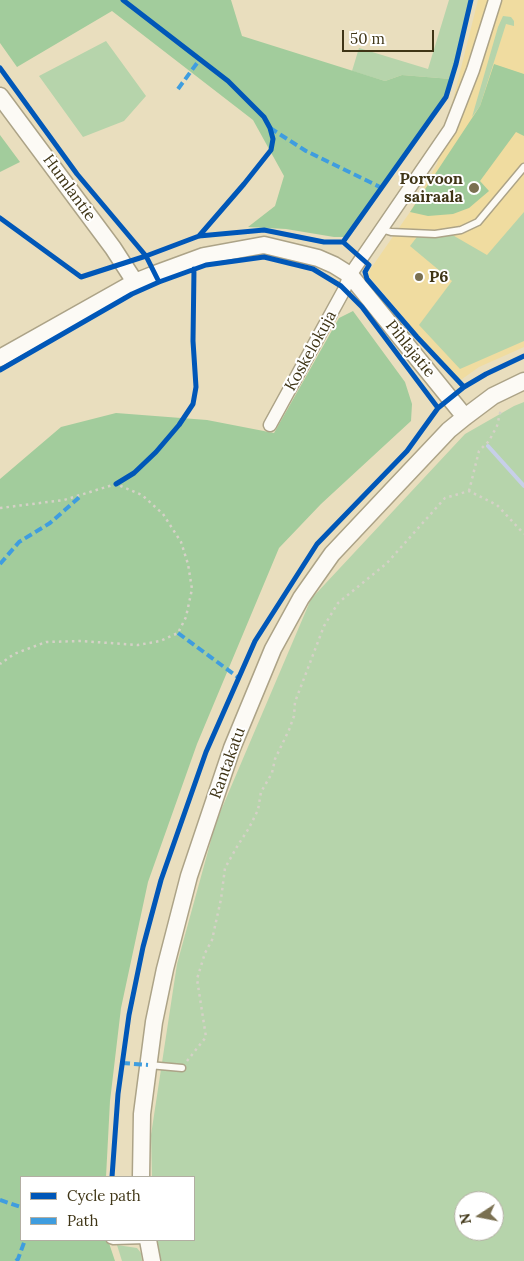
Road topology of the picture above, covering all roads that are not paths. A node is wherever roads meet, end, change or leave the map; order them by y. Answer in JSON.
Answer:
{"nodes":[{"id":1,"x":495,"y":0,"type":"edge"},
{"id":2,"x":0,"y":96,"type":"edge"},
{"id":3,"x":524,"y":167,"type":"edge"},
{"id":4,"x":381,"y":229,"type":"junction"},
{"id":5,"x":350,"y":275,"type":"junction"},
{"id":6,"x":136,"y":282,"type":"junction"},
{"id":7,"x":0,"y":358,"type":"edge"},
{"id":8,"x":524,"y":381,"type":"edge"},
{"id":9,"x":465,"y":416,"type":"junction"},
{"id":10,"x":270,"y":425,"type":"dead end"},
{"id":11,"x":148,"y":1065,"type":"junction"},
{"id":12,"x":182,"y":1068,"type":"road end"},
{"id":13,"x":141,"y":1176,"type":"edge"},
{"id":14,"x":148,"y":1241,"type":"edge"},
{"id":15,"x":152,"y":1261,"type":"edge"}],
"edges":[{"from":1,"to":4,"type":"street","name":"Koskelokuja"},
{"from":2,"to":6,"type":"street","name":"Humlantie"},
{"from":3,"to":4,"type":"lane"},
{"from":4,"to":5,"type":"street","name":"Koskelokuja"},
{"from":5,"to":6,"type":"street","name":"Pihlajatie"},
{"from":5,"to":9,"type":"street","name":"Pihlajatie"},
{"from":5,"to":10,"type":"street","name":"Koskelokuja"},
{"from":6,"to":7,"type":"street","name":"Pihlajatie"},
{"from":8,"to":9,"type":"street","name":"Rantakatu"},
{"from":9,"to":11,"type":"street","name":"Rantakatu"},
{"from":11,"to":12,"type":"lane"},
{"from":11,"to":13,"type":"street","name":"Rantakatu"},
{"from":14,"to":15,"type":"street"}]}
